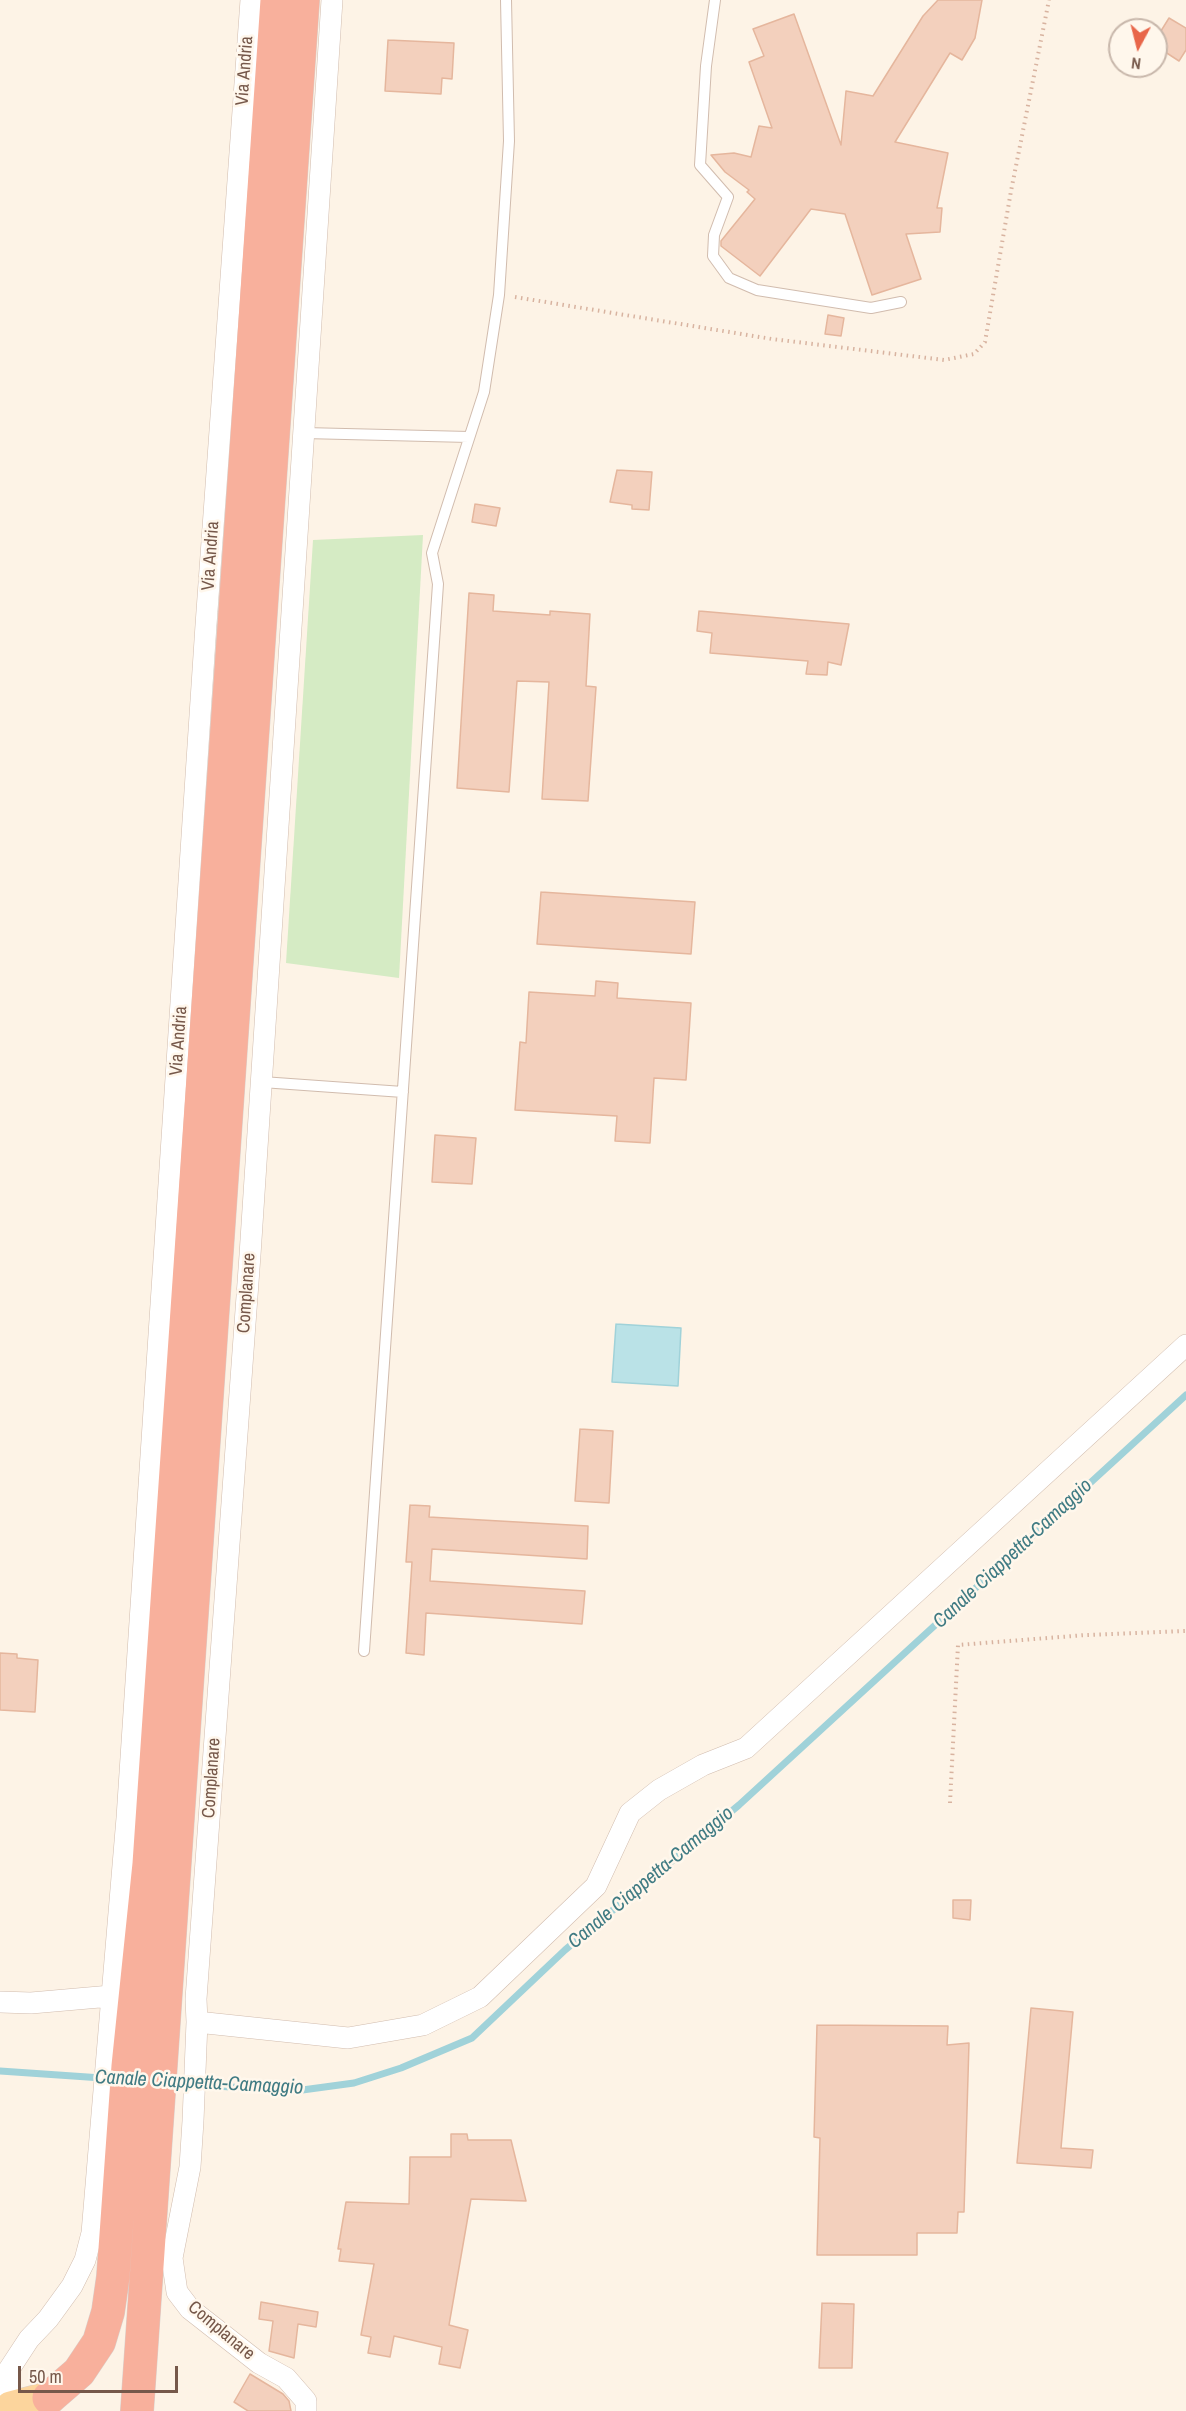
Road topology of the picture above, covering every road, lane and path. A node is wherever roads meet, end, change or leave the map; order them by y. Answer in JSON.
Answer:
{"nodes":[{"id":1,"x":250,"y":0,"type":"edge"},
{"id":2,"x":276,"y":0,"type":"edge"},
{"id":3,"x":303,"y":0,"type":"edge"},
{"id":4,"x":332,"y":0,"type":"edge"},
{"id":5,"x":506,"y":0,"type":"edge"},
{"id":6,"x":715,"y":0,"type":"edge"},
{"id":7,"x":1049,"y":0,"type":"edge"},
{"id":8,"x":499,"y":295,"type":"junction"},
{"id":9,"x":901,"y":302,"type":"dead end"},
{"id":10,"x":304,"y":433,"type":"junction"},
{"id":11,"x":469,"y":437,"type":"junction"},
{"id":12,"x":262,"y":1082,"type":"junction"},
{"id":13,"x":403,"y":1092,"type":"junction"},
{"id":14,"x":1186,"y":1345,"type":"edge"},
{"id":15,"x":1186,"y":1630,"type":"edge"},
{"id":16,"x":364,"y":1651,"type":"dead end"},
{"id":17,"x":950,"y":1803,"type":"dead end"},
{"id":18,"x":111,"y":1996,"type":"junction"},
{"id":19,"x":0,"y":2002,"type":"edge"},
{"id":20,"x":197,"y":2022,"type":"junction"},
{"id":21,"x":117,"y":2064,"type":"junction"},
{"id":22,"x":113,"y":2115,"type":"junction"},
{"id":23,"x":25,"y":2408,"type":"edge"},
{"id":24,"x":137,"y":2411,"type":"edge"},
{"id":25,"x":306,"y":2411,"type":"edge"}],
"edges":[{"from":1,"to":18,"type":"street","name":"Via Andria"},
{"from":2,"to":21,"type":"highway"},
{"from":3,"to":24,"type":"highway"},
{"from":4,"to":10,"type":"street"},
{"from":5,"to":8,"type":"lane"},
{"from":6,"to":9,"type":"lane"},
{"from":7,"to":8,"type":"path"},
{"from":8,"to":11,"type":"lane"},
{"from":10,"to":11,"type":"lane"},
{"from":10,"to":12,"type":"street"},
{"from":11,"to":13,"type":"lane"},
{"from":12,"to":13,"type":"lane"},
{"from":12,"to":20,"type":"street","name":"Complanare"},
{"from":13,"to":16,"type":"lane"},
{"from":14,"to":20,"type":"street"},
{"from":15,"to":17,"type":"path"},
{"from":18,"to":19,"type":"street"},
{"from":18,"to":21,"type":"street"},
{"from":20,"to":25,"type":"street","name":"Complanare"},
{"from":21,"to":22,"type":"highway"},
{"from":22,"to":23,"type":"street"},
{"from":22,"to":23,"type":"highway"}]}
